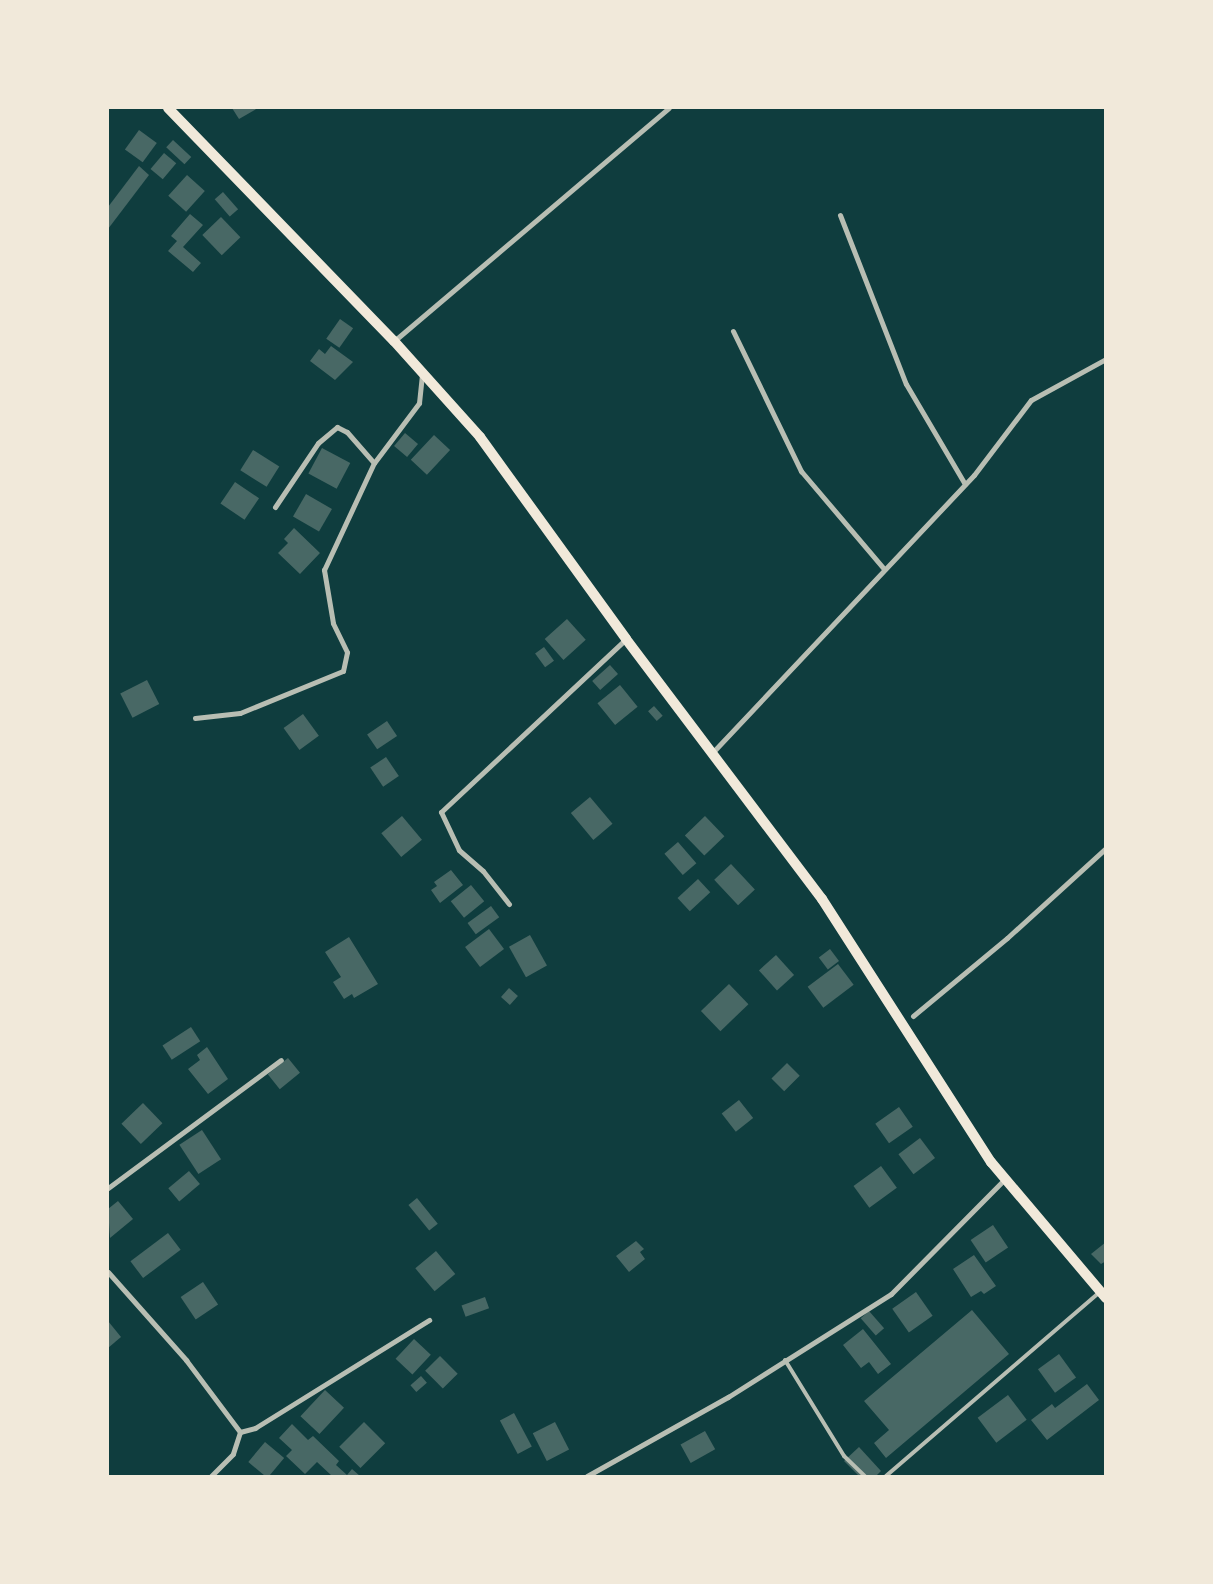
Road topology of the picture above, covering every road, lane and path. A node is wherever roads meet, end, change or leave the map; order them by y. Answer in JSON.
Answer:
{"nodes":[{"id":1,"x":168,"y":108,"type":"edge"},
{"id":2,"x":669,"y":108,"type":"edge"},
{"id":3,"x":840,"y":215,"type":"dead end"},
{"id":4,"x":733,"y":331,"type":"dead end"},
{"id":5,"x":394,"y":341,"type":"junction"},
{"id":6,"x":1106,"y":359,"type":"edge"},
{"id":7,"x":422,"y":372,"type":"junction"},
{"id":8,"x":374,"y":463,"type":"junction"},
{"id":9,"x":965,"y":484,"type":"junction"},
{"id":10,"x":275,"y":507,"type":"dead end"},
{"id":11,"x":884,"y":569,"type":"junction"},
{"id":12,"x":626,"y":639,"type":"junction"},
{"id":13,"x":195,"y":718,"type":"dead end"},
{"id":14,"x":712,"y":753,"type":"junction"},
{"id":15,"x":1106,"y":848,"type":"edge"},
{"id":16,"x":509,"y":904,"type":"dead end"},
{"id":17,"x":913,"y":1016,"type":"dead end"},
{"id":18,"x":281,"y":1060,"type":"dead end"},
{"id":19,"x":1004,"y":1180,"type":"junction"},
{"id":20,"x":108,"y":1188,"type":"edge"},
{"id":21,"x":108,"y":1272,"type":"edge"},
{"id":22,"x":1103,"y":1295,"type":"edge"},
{"id":23,"x":429,"y":1320,"type":"dead end"},
{"id":24,"x":785,"y":1360,"type":"junction"},
{"id":25,"x":240,"y":1432,"type":"junction"},
{"id":26,"x":211,"y":1476,"type":"edge"},
{"id":27,"x":587,"y":1476,"type":"edge"},
{"id":28,"x":865,"y":1476,"type":"edge"},
{"id":29,"x":886,"y":1476,"type":"edge"}],
"edges":[{"from":1,"to":5,"type":"main road"},
{"from":2,"to":5,"type":"street"},
{"from":3,"to":9,"type":"street"},
{"from":4,"to":11,"type":"street"},
{"from":5,"to":7,"type":"main road"},
{"from":6,"to":9,"type":"street"},
{"from":7,"to":8,"type":"street"},
{"from":7,"to":12,"type":"main road"},
{"from":8,"to":10,"type":"street"},
{"from":8,"to":13,"type":"street"},
{"from":9,"to":11,"type":"street"},
{"from":11,"to":14,"type":"street"},
{"from":12,"to":14,"type":"main road"},
{"from":12,"to":16,"type":"street"},
{"from":14,"to":19,"type":"main road"},
{"from":15,"to":17,"type":"street"},
{"from":18,"to":20,"type":"street"},
{"from":19,"to":22,"type":"main road"},
{"from":19,"to":24,"type":"street"},
{"from":21,"to":25,"type":"street"},
{"from":22,"to":29,"type":"lane"},
{"from":23,"to":25,"type":"street"},
{"from":24,"to":27,"type":"street"},
{"from":24,"to":28,"type":"lane"},
{"from":25,"to":26,"type":"street"}]}
